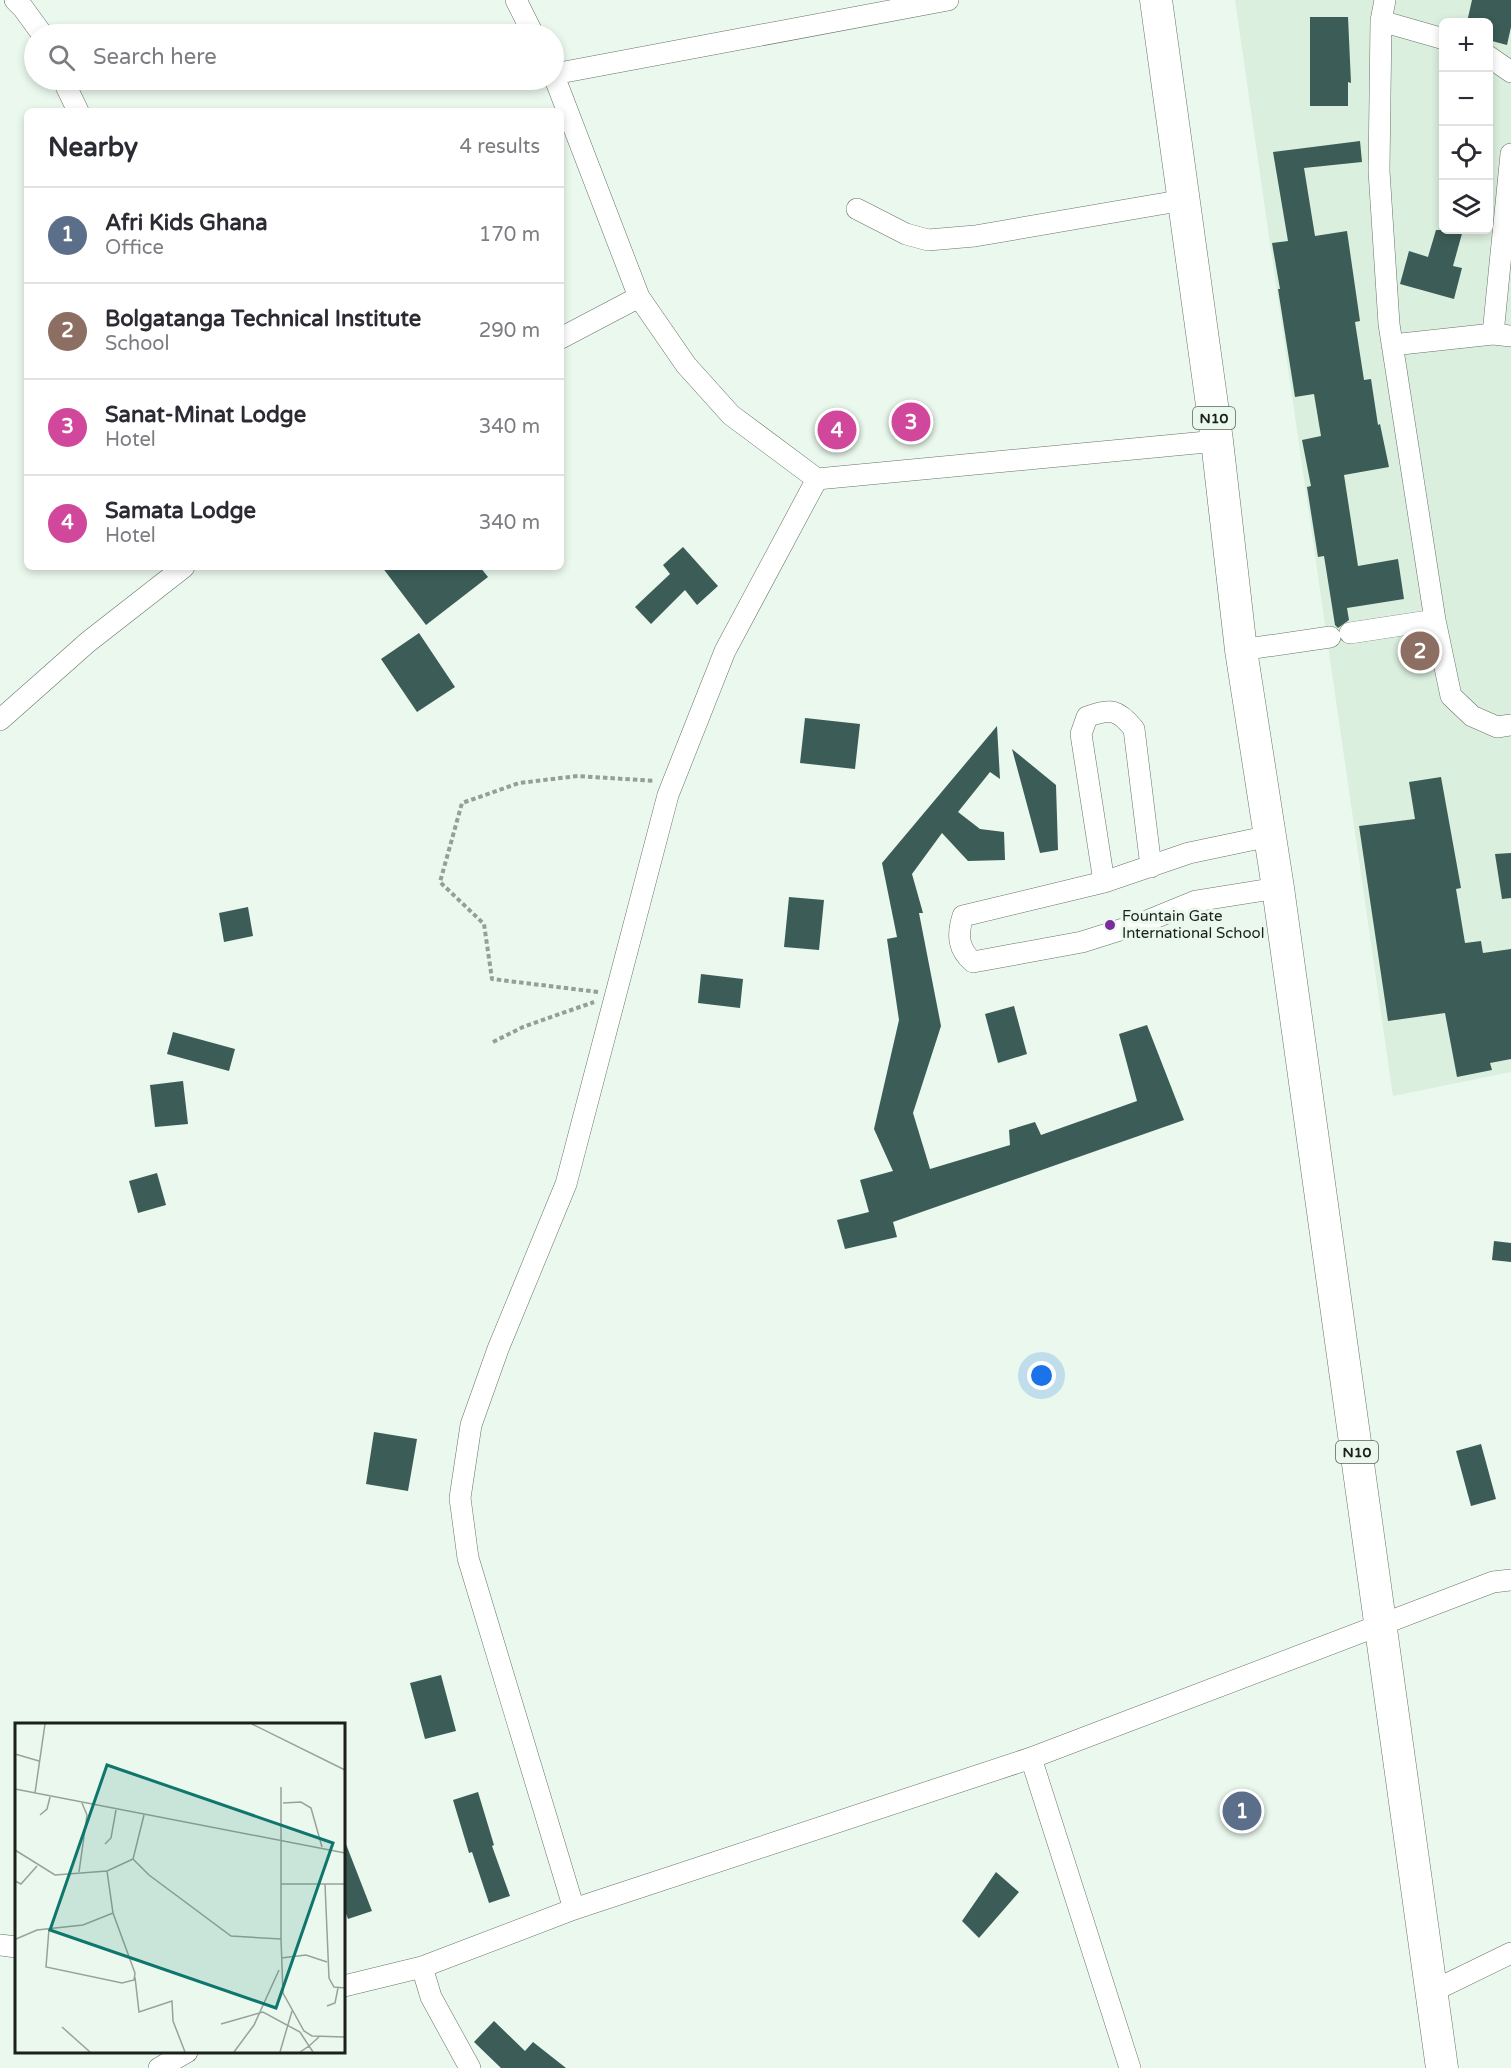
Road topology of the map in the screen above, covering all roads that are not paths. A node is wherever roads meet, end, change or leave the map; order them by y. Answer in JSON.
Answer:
{"nodes":[{"id":1,"x":15,"y":0,"type":"edge"},
{"id":2,"x":516,"y":0,"type":"edge"},
{"id":3,"x":948,"y":0,"type":"edge"},
{"id":4,"x":1156,"y":0,"type":"edge"},
{"id":5,"x":1385,"y":0,"type":"edge"},
{"id":6,"x":1381,"y":21,"type":"junction"},
{"id":7,"x":34,"y":24,"type":"edge"},
{"id":8,"x":528,"y":24,"type":"edge"},
{"id":9,"x":1439,"y":38,"type":"edge"},
{"id":10,"x":1493,"y":59,"type":"edge"},
{"id":11,"x":1511,"y":72,"type":"edge"},
{"id":12,"x":564,"y":73,"type":"edge"},
{"id":13,"x":68,"y":90,"type":"edge"},
{"id":14,"x":560,"y":90,"type":"edge"},
{"id":15,"x":77,"y":108,"type":"edge"},
{"id":16,"x":1511,"y":154,"type":"edge"},
{"id":17,"x":1184,"y":200,"type":"junction"},
{"id":18,"x":857,"y":209,"type":"dead end"},
{"id":19,"x":639,"y":297,"type":"junction"},
{"id":20,"x":1502,"y":335,"type":"edge"},
{"id":21,"x":564,"y":336,"type":"edge"},
{"id":22,"x":1392,"y":345,"type":"junction"},
{"id":23,"x":1217,"y":441,"type":"junction"},
{"id":24,"x":817,"y":479,"type":"junction"},
{"id":25,"x":180,"y":570,"type":"edge"},
{"id":26,"x":1435,"y":620,"type":"junction"},
{"id":27,"x":1241,"y":650,"type":"junction"},
{"id":28,"x":0,"y":720,"type":"edge"},
{"id":29,"x":1511,"y":725,"type":"edge"},
{"id":30,"x":1270,"y":836,"type":"junction"},
{"id":31,"x":1151,"y":867,"type":"junction"},
{"id":32,"x":1104,"y":882,"type":"junction"},
{"id":33,"x":1278,"y":888,"type":"junction"},
{"id":34,"x":1511,"y":1580,"type":"edge"},
{"id":35,"x":1381,"y":1627,"type":"junction"},
{"id":36,"x":1031,"y":1758,"type":"junction"},
{"id":37,"x":574,"y":1909,"type":"junction"},
{"id":38,"x":0,"y":1945,"type":"edge"},
{"id":39,"x":15,"y":1947,"type":"edge"},
{"id":40,"x":1511,"y":1953,"type":"edge"},
{"id":41,"x":422,"y":1967,"type":"junction"},
{"id":42,"x":345,"y":1986,"type":"edge"},
{"id":43,"x":1431,"y":1992,"type":"junction"},
{"id":44,"x":185,"y":2053,"type":"edge"},
{"id":45,"x":159,"y":2068,"type":"edge"},
{"id":46,"x":470,"y":2068,"type":"edge"},
{"id":47,"x":1130,"y":2068,"type":"edge"},
{"id":48,"x":1442,"y":2068,"type":"edge"}],
"edges":[{"from":1,"to":7,"type":"street"},
{"from":2,"to":8,"type":"street"},
{"from":3,"to":12,"type":"street"},
{"from":4,"to":17,"type":"highway","number":"N10"},
{"from":5,"to":6,"type":"street"},
{"from":6,"to":9,"type":"street"},
{"from":6,"to":22,"type":"street"},
{"from":10,"to":11,"type":"street"},
{"from":13,"to":15,"type":"street"},
{"from":14,"to":19,"type":"street"},
{"from":16,"to":20,"type":"street"},
{"from":17,"to":18,"type":"street"},
{"from":17,"to":23,"type":"highway","number":"N10"},
{"from":19,"to":21,"type":"street"},
{"from":19,"to":24,"type":"street"},
{"from":20,"to":22,"type":"street"},
{"from":22,"to":26,"type":"street"},
{"from":23,"to":24,"type":"street"},
{"from":23,"to":27,"type":"highway","number":"N10"},
{"from":24,"to":37,"type":"street"},
{"from":25,"to":28,"type":"street"},
{"from":26,"to":27,"type":"street"},
{"from":26,"to":29,"type":"street"},
{"from":27,"to":30,"type":"highway","number":"N10"},
{"from":30,"to":31,"type":"street"},
{"from":30,"to":33,"type":"highway","number":"N10"},
{"from":31,"to":32,"type":"street"},
{"from":31,"to":32,"type":"street"},
{"from":32,"to":33,"type":"street"},
{"from":33,"to":35,"type":"highway","number":"N10"},
{"from":34,"to":35,"type":"street"},
{"from":35,"to":36,"type":"street"},
{"from":35,"to":43,"type":"highway","number":"N10"},
{"from":36,"to":37,"type":"street"},
{"from":36,"to":47,"type":"street"},
{"from":37,"to":41,"type":"street"},
{"from":38,"to":39,"type":"street"},
{"from":40,"to":43,"type":"street"},
{"from":41,"to":42,"type":"street"},
{"from":41,"to":46,"type":"street"},
{"from":43,"to":48,"type":"highway","number":"N10"},
{"from":44,"to":45,"type":"street"}]}
